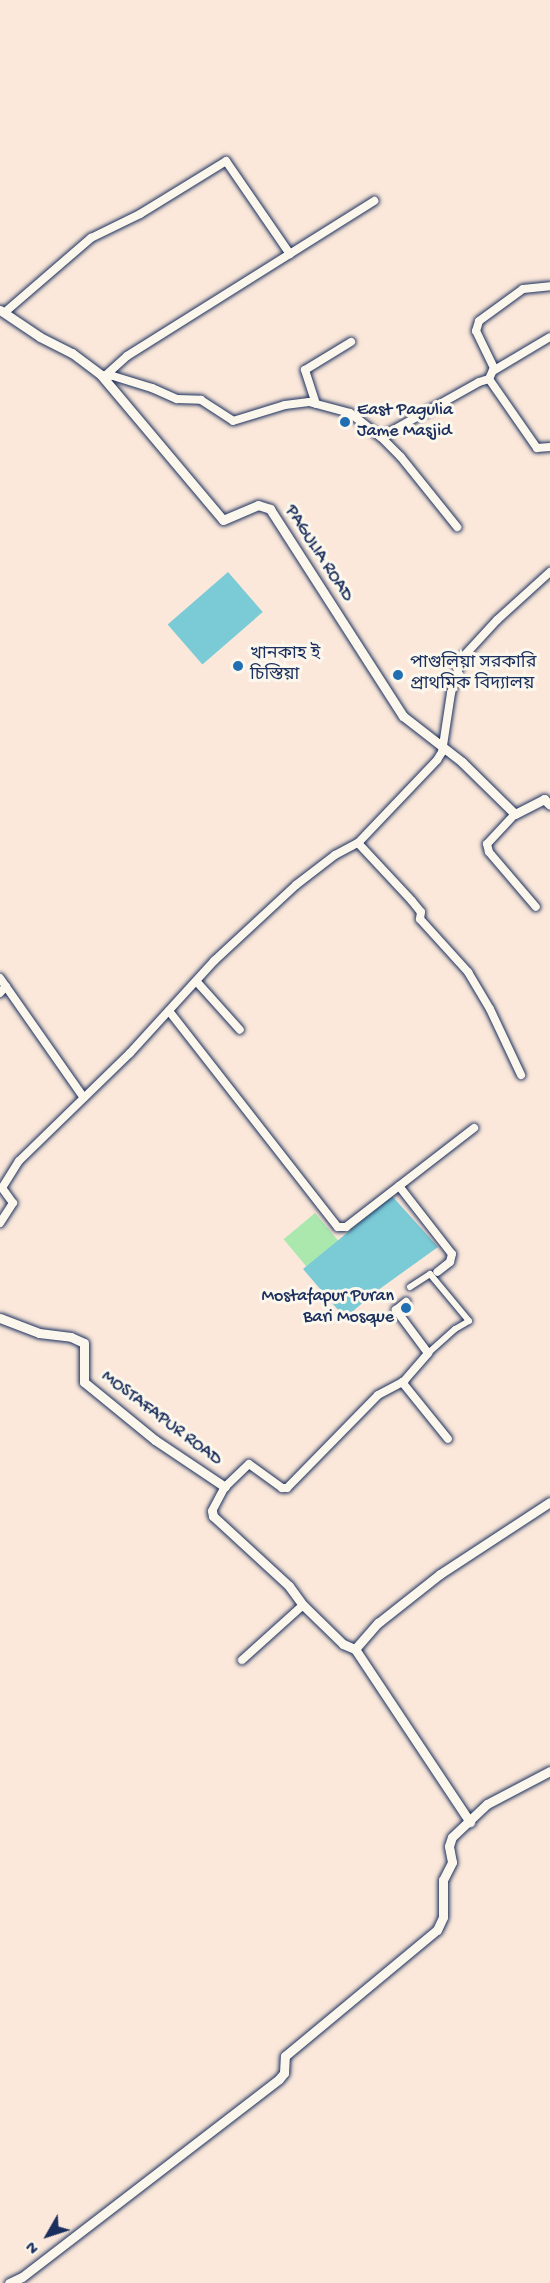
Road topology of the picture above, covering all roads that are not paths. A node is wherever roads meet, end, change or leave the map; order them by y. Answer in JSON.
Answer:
{"nodes":[{"id":1,"x":374,"y":201,"type":"dead end"},
{"id":2,"x":290,"y":254,"type":"junction"},
{"id":3,"x":550,"y":286,"type":"edge"},
{"id":4,"x":2,"y":312,"type":"edge"},
{"id":5,"x":550,"y":337,"type":"edge"},
{"id":6,"x":351,"y":342,"type":"dead end"},
{"id":7,"x":493,"y":371,"type":"junction"},
{"id":8,"x":104,"y":375,"type":"junction"},
{"id":9,"x":489,"y":379,"type":"junction"},
{"id":10,"x":316,"y":404,"type":"junction"},
{"id":11,"x":381,"y":437,"type":"junction"},
{"id":12,"x":550,"y":447,"type":"edge"},
{"id":13,"x":457,"y":527,"type":"dead end"},
{"id":14,"x":550,"y":572,"type":"edge"},
{"id":15,"x":442,"y":748,"type":"junction"},
{"id":16,"x":550,"y":805,"type":"edge"},
{"id":17,"x":515,"y":814,"type":"junction"},
{"id":18,"x":358,"y":843,"type":"junction"},
{"id":19,"x":536,"y":907,"type":"dead end"},
{"id":20,"x":0,"y":978,"type":"edge"},
{"id":21,"x":196,"y":982,"type":"junction"},
{"id":22,"x":6,"y":986,"type":"junction"},
{"id":23,"x":0,"y":993,"type":"edge"},
{"id":24,"x":169,"y":1011,"type":"junction"},
{"id":25,"x":240,"y":1030,"type":"dead end"},
{"id":26,"x":521,"y":1075,"type":"dead end"},
{"id":27,"x":84,"y":1098,"type":"junction"},
{"id":28,"x":474,"y":1128,"type":"dead end"},
{"id":29,"x":399,"y":1186,"type":"junction"},
{"id":30,"x":0,"y":1223,"type":"edge"},
{"id":31,"x":437,"y":1272,"type":"dead end"},
{"id":32,"x":410,"y":1287,"type":"dead end"},
{"id":33,"x":406,"y":1302,"type":"dead end"},
{"id":34,"x":0,"y":1318,"type":"edge"},
{"id":35,"x":428,"y":1353,"type":"junction"},
{"id":36,"x":402,"y":1382,"type":"junction"},
{"id":37,"x":448,"y":1439,"type":"dead end"},
{"id":38,"x":225,"y":1487,"type":"junction"},
{"id":39,"x":550,"y":1502,"type":"edge"},
{"id":40,"x":212,"y":1511,"type":"joint"},
{"id":41,"x":303,"y":1605,"type":"junction"},
{"id":42,"x":355,"y":1649,"type":"junction"},
{"id":43,"x":242,"y":1660,"type":"dead end"},
{"id":44,"x":550,"y":1771,"type":"edge"},
{"id":45,"x":470,"y":1822,"type":"junction"},
{"id":46,"x":9,"y":2283,"type":"edge"}],
"edges":[{"from":1,"to":2,"type":"street"},
{"from":2,"to":4,"type":"street"},
{"from":2,"to":8,"type":"street"},
{"from":3,"to":7,"type":"street"},
{"from":4,"to":8,"type":"street","name":"PAGULIA ROAD"},
{"from":5,"to":7,"type":"street"},
{"from":6,"to":10,"type":"street"},
{"from":7,"to":9,"type":"street"},
{"from":8,"to":10,"type":"street","name":"PAGULIA ROAD"},
{"from":8,"to":15,"type":"street","name":"PAGULIA ROAD"},
{"from":9,"to":11,"type":"street"},
{"from":9,"to":12,"type":"street"},
{"from":10,"to":11,"type":"street","name":"PAGULIA ROAD"},
{"from":11,"to":13,"type":"street","name":"PAGULIA ROAD"},
{"from":14,"to":15,"type":"street"},
{"from":15,"to":17,"type":"street"},
{"from":15,"to":18,"type":"street"},
{"from":16,"to":17,"type":"street"},
{"from":17,"to":19,"type":"street"},
{"from":18,"to":21,"type":"street"},
{"from":18,"to":26,"type":"street"},
{"from":20,"to":22,"type":"street"},
{"from":21,"to":24,"type":"street"},
{"from":21,"to":25,"type":"street"},
{"from":22,"to":23,"type":"street"},
{"from":22,"to":27,"type":"street"},
{"from":24,"to":27,"type":"street"},
{"from":24,"to":29,"type":"street"},
{"from":27,"to":30,"type":"street"},
{"from":28,"to":29,"type":"street"},
{"from":29,"to":31,"type":"street"},
{"from":32,"to":35,"type":"street"},
{"from":33,"to":35,"type":"street"},
{"from":34,"to":38,"type":"street","name":"MOSTAFAPUR ROAD"},
{"from":35,"to":36,"type":"street"},
{"from":36,"to":37,"type":"street"},
{"from":36,"to":38,"type":"street"},
{"from":38,"to":40,"type":"street","name":"MOSTAFAPUR ROAD"},
{"from":39,"to":42,"type":"street"},
{"from":40,"to":41,"type":"street","name":"MOSTAFAPUR ROAD"},
{"from":41,"to":42,"type":"street","name":"MOSTAFAPUR ROAD"},
{"from":41,"to":43,"type":"street"},
{"from":42,"to":45,"type":"street"},
{"from":44,"to":45,"type":"street"},
{"from":45,"to":46,"type":"street"}]}
